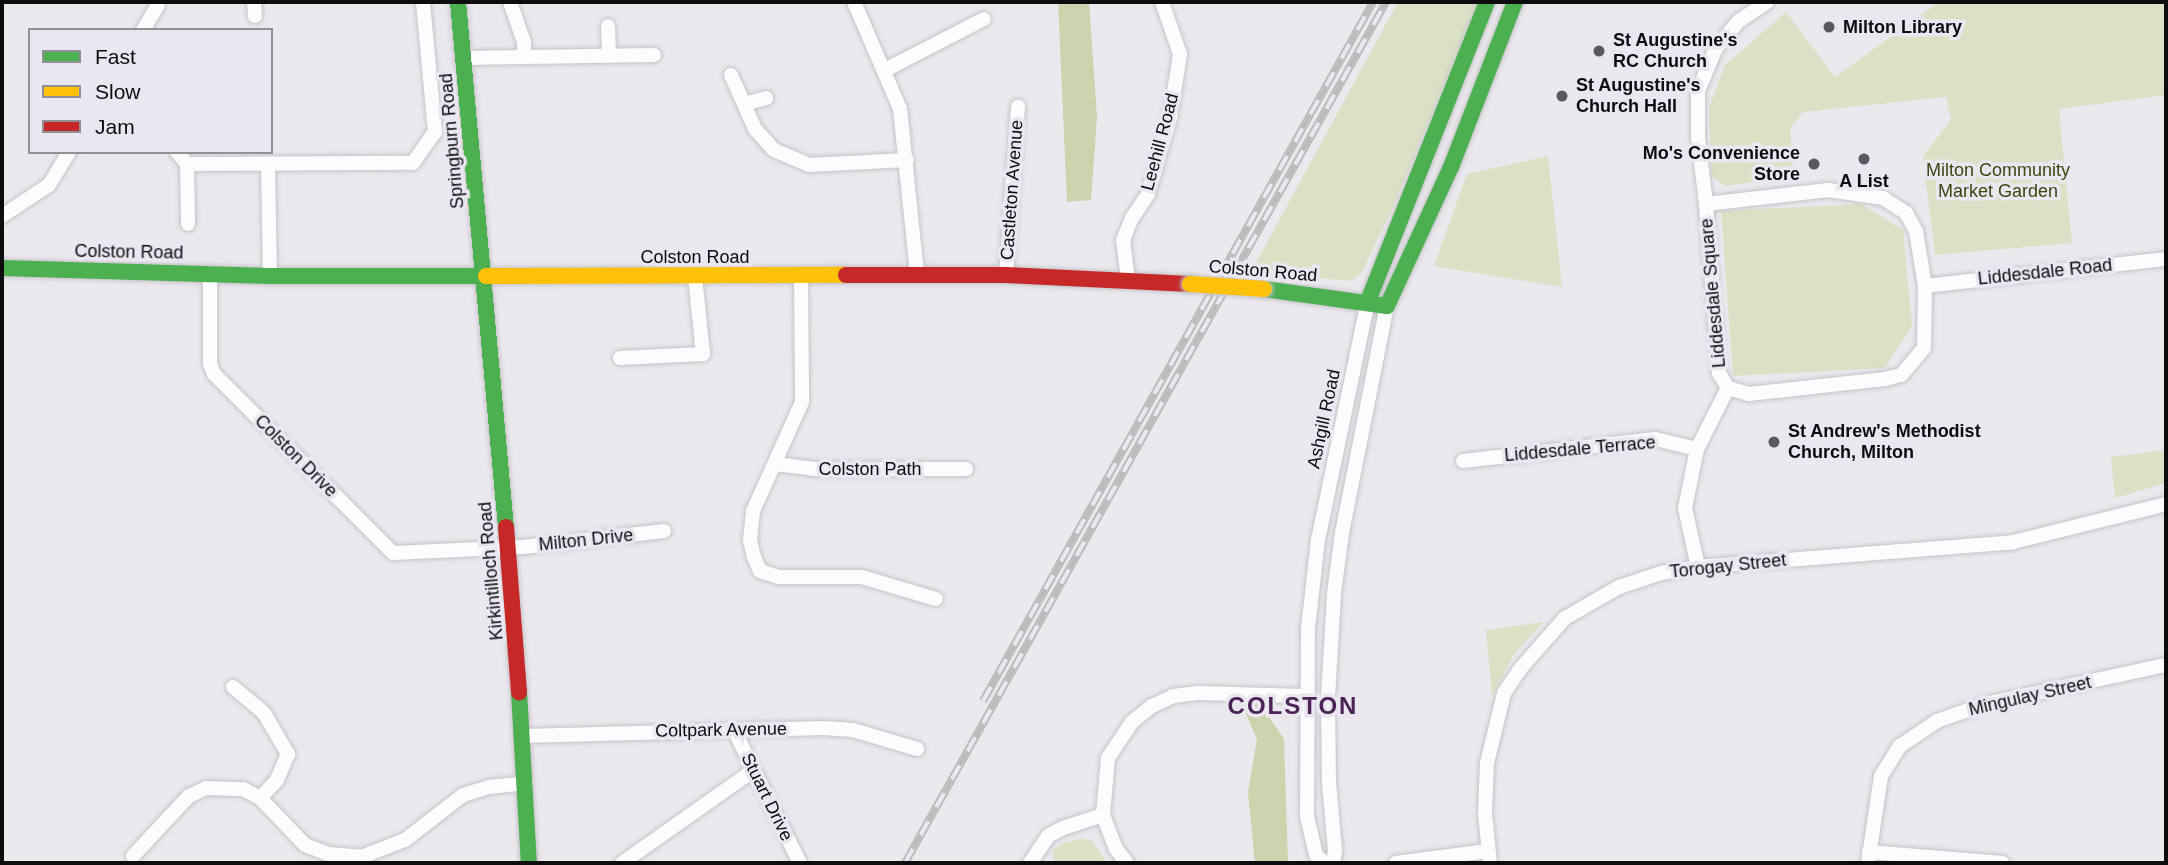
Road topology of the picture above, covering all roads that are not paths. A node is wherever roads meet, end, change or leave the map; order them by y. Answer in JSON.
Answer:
{"nodes":[{"id":1,"x":423,"y":2,"type":"edge"},
{"id":2,"x":458,"y":2,"type":"edge"},
{"id":3,"x":510,"y":2,"type":"edge"},
{"id":4,"x":854,"y":2,"type":"edge"},
{"id":5,"x":1162,"y":2,"type":"edge"},
{"id":6,"x":1487,"y":2,"type":"edge"},
{"id":7,"x":1515,"y":2,"type":"edge"},
{"id":8,"x":1767,"y":2,"type":"edge"},
{"id":9,"x":158,"y":5,"type":"dead end"},
{"id":10,"x":984,"y":19,"type":"dead end"},
{"id":11,"x":608,"y":26,"type":"dead end"},
{"id":12,"x":144,"y":28,"type":"edge"},
{"id":13,"x":609,"y":55,"type":"junction"},
{"id":14,"x":654,"y":55,"type":"dead end"},
{"id":15,"x":524,"y":57,"type":"junction"},
{"id":16,"x":463,"y":58,"type":"junction"},
{"id":17,"x":884,"y":70,"type":"junction"},
{"id":18,"x":731,"y":75,"type":"dead end"},
{"id":19,"x":766,"y":98,"type":"dead end"},
{"id":20,"x":744,"y":104,"type":"junction"},
{"id":21,"x":1018,"y":106,"type":"dead end"},
{"id":22,"x":68,"y":154,"type":"edge"},
{"id":23,"x":179,"y":154,"type":"edge"},
{"id":24,"x":908,"y":160,"type":"junction"},
{"id":25,"x":187,"y":164,"type":"junction"},
{"id":26,"x":268,"y":164,"type":"junction"},
{"id":27,"x":1706,"y":204,"type":"junction"},
{"id":28,"x":2,"y":216,"type":"edge"},
{"id":29,"x":188,"y":224,"type":"dead end"},
{"id":30,"x":2166,"y":259,"type":"edge"},
{"id":31,"x":2,"y":268,"type":"edge"},
{"id":32,"x":210,"y":273,"type":"junction"},
{"id":33,"x":917,"y":274,"type":"junction"},
{"id":34,"x":801,"y":275,"type":"junction"},
{"id":35,"x":1006,"y":275,"type":"junction"},
{"id":36,"x":270,"y":276,"type":"junction"},
{"id":37,"x":484,"y":276,"type":"junction"},
{"id":38,"x":695,"y":276,"type":"junction"},
{"id":39,"x":1128,"y":280,"type":"junction"},
{"id":40,"x":1925,"y":286,"type":"junction"},
{"id":41,"x":1368,"y":301,"type":"junction"},
{"id":42,"x":1387,"y":306,"type":"junction"},
{"id":43,"x":621,"y":358,"type":"dead end"},
{"id":44,"x":1728,"y":388,"type":"junction"},
{"id":45,"x":1697,"y":449,"type":"junction"},
{"id":46,"x":1463,"y":461,"type":"dead end"},
{"id":47,"x":775,"y":464,"type":"junction"},
{"id":48,"x":966,"y":468,"type":"dead end"},
{"id":49,"x":2166,"y":504,"type":"edge"},
{"id":50,"x":664,"y":531,"type":"dead end"},
{"id":51,"x":509,"y":548,"type":"junction"},
{"id":52,"x":1698,"y":567,"type":"junction"},
{"id":53,"x":936,"y":599,"type":"dead end"},
{"id":54,"x":2166,"y":666,"type":"edge"},
{"id":55,"x":233,"y":687,"type":"dead end"},
{"id":56,"x":1305,"y":696,"type":"junction"},
{"id":57,"x":734,"y":730,"type":"junction"},
{"id":58,"x":523,"y":736,"type":"junction"},
{"id":59,"x":917,"y":749,"type":"dead end"},
{"id":60,"x":754,"y":770,"type":"junction"},
{"id":61,"x":526,"y":783,"type":"junction"},
{"id":62,"x":260,"y":799,"type":"junction"},
{"id":63,"x":1103,"y":815,"type":"junction"},
{"id":64,"x":133,"y":856,"type":"dead end"},
{"id":65,"x":1489,"y":857,"type":"edge"},
{"id":66,"x":1868,"y":858,"type":"edge"},
{"id":67,"x":529,"y":863,"type":"edge"},
{"id":68,"x":622,"y":863,"type":"edge"},
{"id":69,"x":800,"y":863,"type":"edge"},
{"id":70,"x":1030,"y":863,"type":"edge"},
{"id":71,"x":1127,"y":863,"type":"edge"},
{"id":72,"x":1324,"y":863,"type":"edge"},
{"id":73,"x":1333,"y":863,"type":"edge"},
{"id":74,"x":1396,"y":863,"type":"edge"},
{"id":75,"x":2003,"y":863,"type":"edge"}],
"edges":[{"from":1,"to":26,"type":"street"},
{"from":2,"to":16,"type":"street","name":"Springburn Road"},
{"from":3,"to":15,"type":"street"},
{"from":4,"to":17,"type":"street"},
{"from":5,"to":39,"type":"street","name":"Leehill Road"},
{"from":6,"to":41,"type":"street","name":"Ashgill Road"},
{"from":7,"to":42,"type":"street"},
{"from":8,"to":27,"type":"street"},
{"from":9,"to":12,"type":"street"},
{"from":10,"to":17,"type":"street"},
{"from":11,"to":13,"type":"street"},
{"from":13,"to":14,"type":"street"},
{"from":13,"to":15,"type":"street"},
{"from":15,"to":16,"type":"street"},
{"from":16,"to":37,"type":"street","name":"Springburn Road"},
{"from":17,"to":24,"type":"street"},
{"from":18,"to":20,"type":"street"},
{"from":19,"to":20,"type":"street"},
{"from":20,"to":24,"type":"street"},
{"from":21,"to":35,"type":"street","name":"Castleton Avenue"},
{"from":22,"to":28,"type":"street"},
{"from":23,"to":25,"type":"street"},
{"from":24,"to":33,"type":"street"},
{"from":25,"to":26,"type":"street"},
{"from":25,"to":29,"type":"street"},
{"from":26,"to":36,"type":"street"},
{"from":27,"to":40,"type":"street","name":"Liddesdale Square"},
{"from":27,"to":44,"type":"street","name":"Liddesdale Square"},
{"from":30,"to":40,"type":"street","name":"Liddesdale Road"},
{"from":31,"to":32,"type":"street","name":"Colston Road"},
{"from":32,"to":36,"type":"street","name":"Colston Road"},
{"from":32,"to":51,"type":"street","name":"Colston Drive"},
{"from":33,"to":34,"type":"street","name":"Colston Road"},
{"from":33,"to":35,"type":"street","name":"Colston Road"},
{"from":34,"to":38,"type":"street","name":"Colston Road"},
{"from":34,"to":47,"type":"street"},
{"from":35,"to":39,"type":"street","name":"Colston Road"},
{"from":36,"to":37,"type":"street","name":"Colston Road"},
{"from":37,"to":38,"type":"street","name":"Colston Road"},
{"from":37,"to":51,"type":"street","name":"Kirkintilloch Road"},
{"from":38,"to":43,"type":"street"},
{"from":39,"to":41,"type":"street","name":"Colston Road","bridge":true},
{"from":40,"to":44,"type":"street","name":"Liddesdale Square"},
{"from":41,"to":42,"type":"street","name":"Colston Road"},
{"from":41,"to":56,"type":"street","name":"Ashgill Road"},
{"from":42,"to":73,"type":"street"},
{"from":44,"to":45,"type":"street"},
{"from":45,"to":46,"type":"street","name":"Liddesdale Terrace"},
{"from":45,"to":52,"type":"street"},
{"from":47,"to":48,"type":"street","name":"Colston Path"},
{"from":47,"to":53,"type":"street"},
{"from":49,"to":52,"type":"street","name":"Torogay Street"},
{"from":50,"to":51,"type":"street","name":"Milton Drive"},
{"from":51,"to":58,"type":"street","name":"Kirkintilloch Road"},
{"from":52,"to":65,"type":"street","name":"Torogay Street"},
{"from":54,"to":66,"type":"street","name":"Mingulay Street"},
{"from":55,"to":62,"type":"street"},
{"from":56,"to":63,"type":"street"},
{"from":56,"to":72,"type":"street","name":"Ashgill Road"},
{"from":57,"to":58,"type":"street","name":"Coltpark Avenue"},
{"from":57,"to":59,"type":"street","name":"Coltpark Avenue"},
{"from":57,"to":60,"type":"street","name":"Stuart Drive"},
{"from":58,"to":61,"type":"street","name":"Kirkintilloch Road"},
{"from":60,"to":68,"type":"street"},
{"from":60,"to":69,"type":"street","name":"Stuart Drive"},
{"from":61,"to":62,"type":"street"},
{"from":61,"to":67,"type":"street","name":"Kirkintilloch Road"},
{"from":62,"to":64,"type":"street"},
{"from":63,"to":70,"type":"street"},
{"from":63,"to":71,"type":"street"},
{"from":65,"to":74,"type":"street"},
{"from":66,"to":75,"type":"street"}]}
